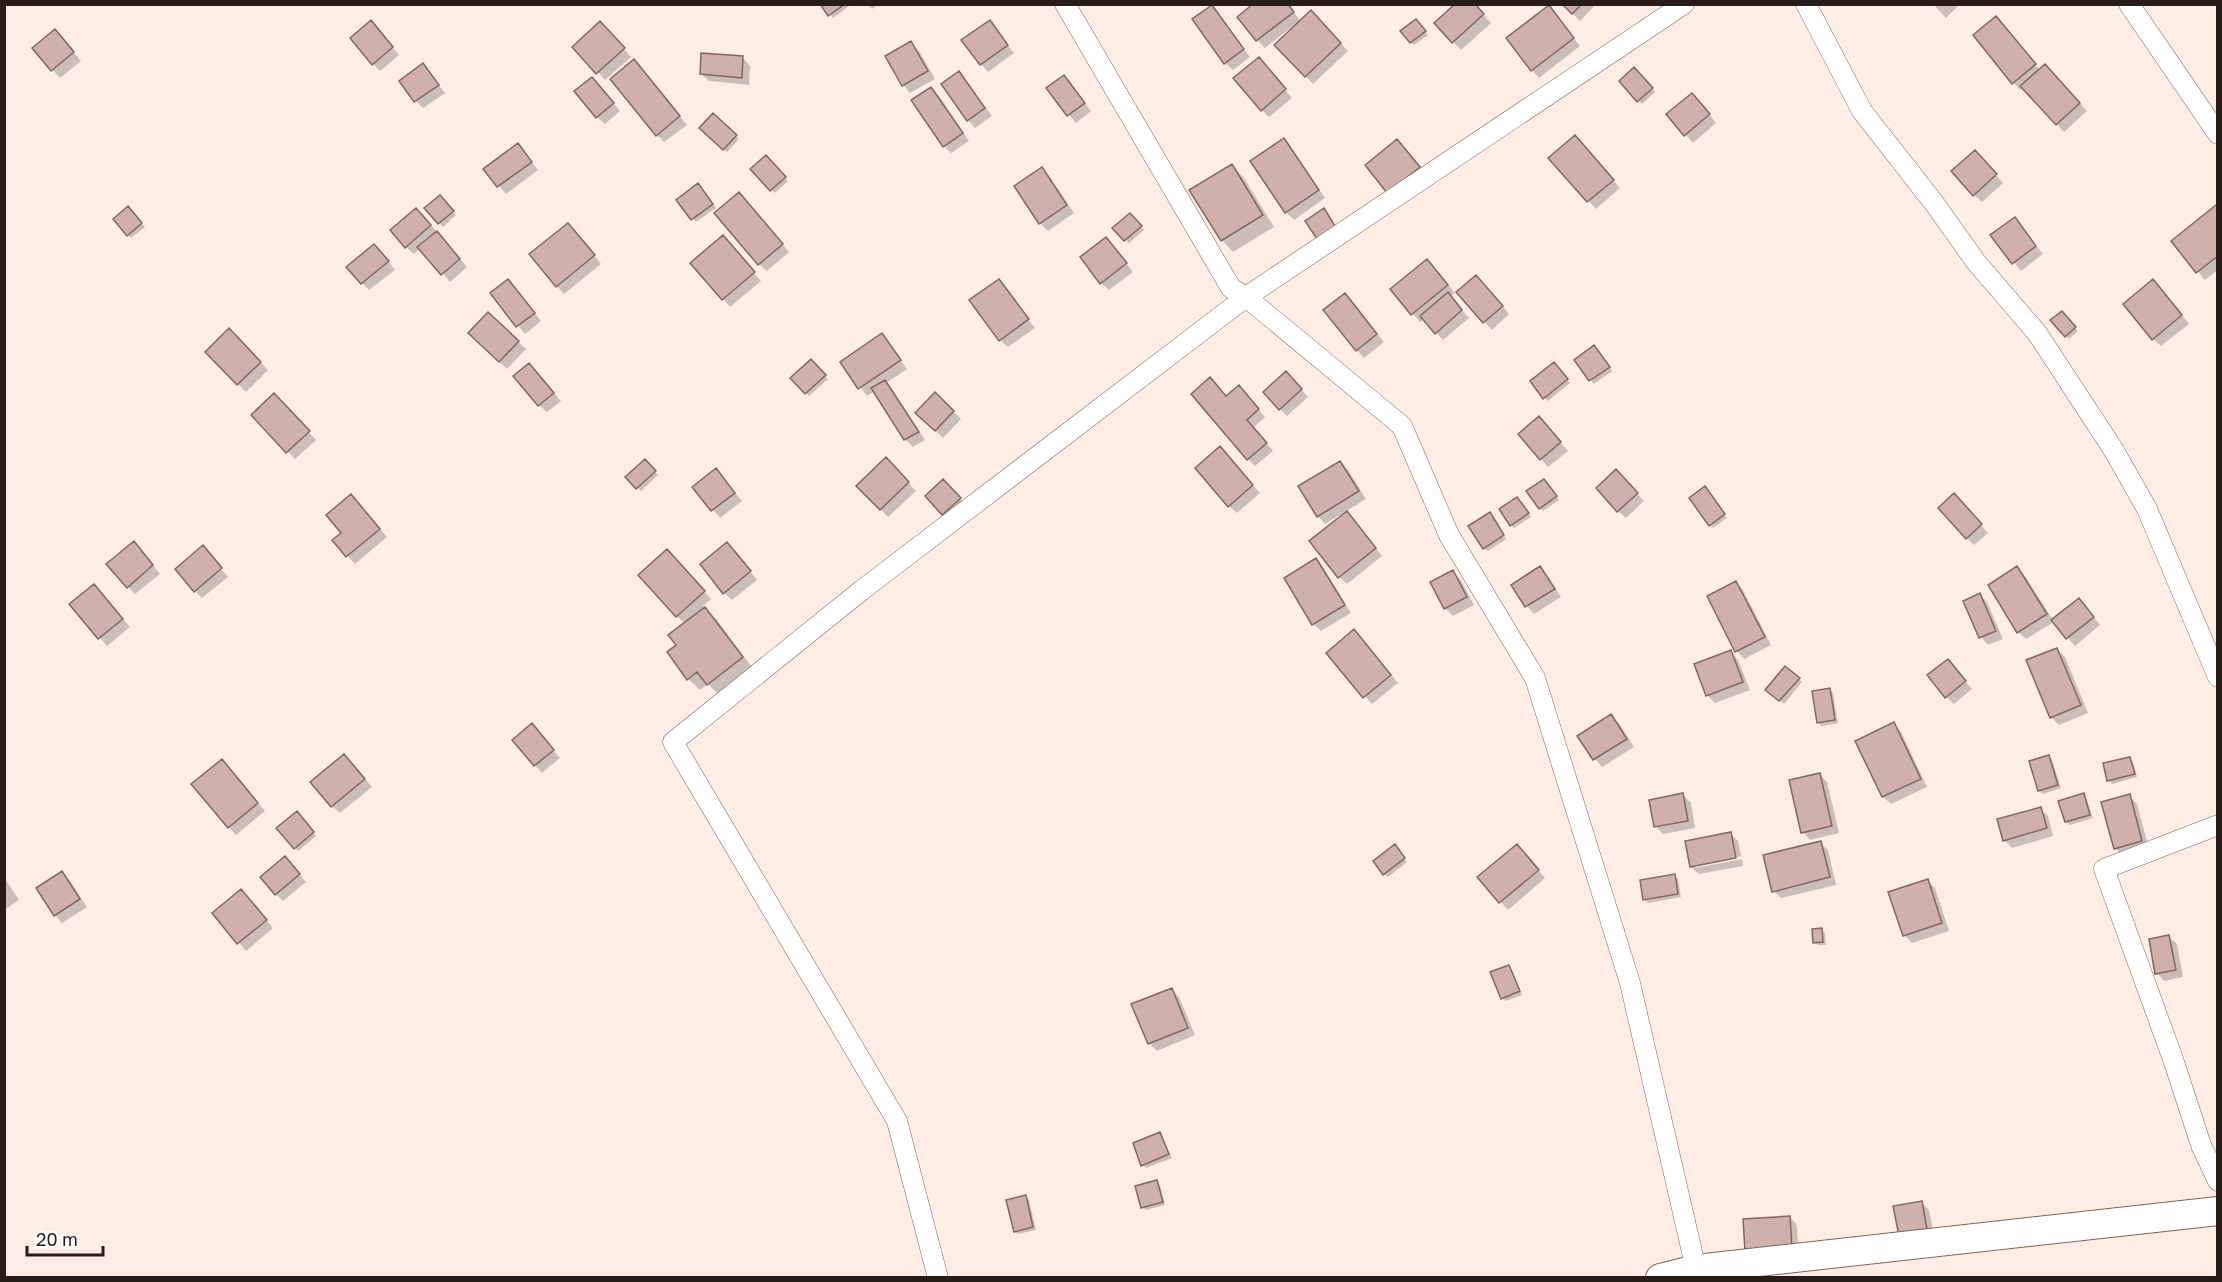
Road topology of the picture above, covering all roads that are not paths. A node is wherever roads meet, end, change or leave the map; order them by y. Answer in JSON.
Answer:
{"nodes":[{"id":1,"x":1065,"y":4,"type":"edge"},
{"id":2,"x":1684,"y":4,"type":"edge"},
{"id":3,"x":1806,"y":4,"type":"edge"},
{"id":4,"x":2129,"y":4,"type":"edge"},
{"id":5,"x":2217,"y":134,"type":"edge"},
{"id":6,"x":1246,"y":297,"type":"junction"},
{"id":7,"x":2217,"y":676,"type":"edge"},
{"id":8,"x":2217,"y":825,"type":"edge"},
{"id":9,"x":2217,"y":1181,"type":"edge"},
{"id":10,"x":2217,"y":1211,"type":"edge"},
{"id":11,"x":1696,"y":1269,"type":"junction"},
{"id":12,"x":938,"y":1278,"type":"edge"},
{"id":13,"x":1660,"y":1278,"type":"edge"}],
"edges":[{"from":1,"to":6,"type":"street"},
{"from":2,"to":6,"type":"street"},
{"from":3,"to":7,"type":"street"},
{"from":4,"to":5,"type":"street"},
{"from":6,"to":11,"type":"street"},
{"from":6,"to":12,"type":"street"},
{"from":8,"to":9,"type":"street"},
{"from":10,"to":11,"type":"street"},
{"from":11,"to":13,"type":"street"}]}
